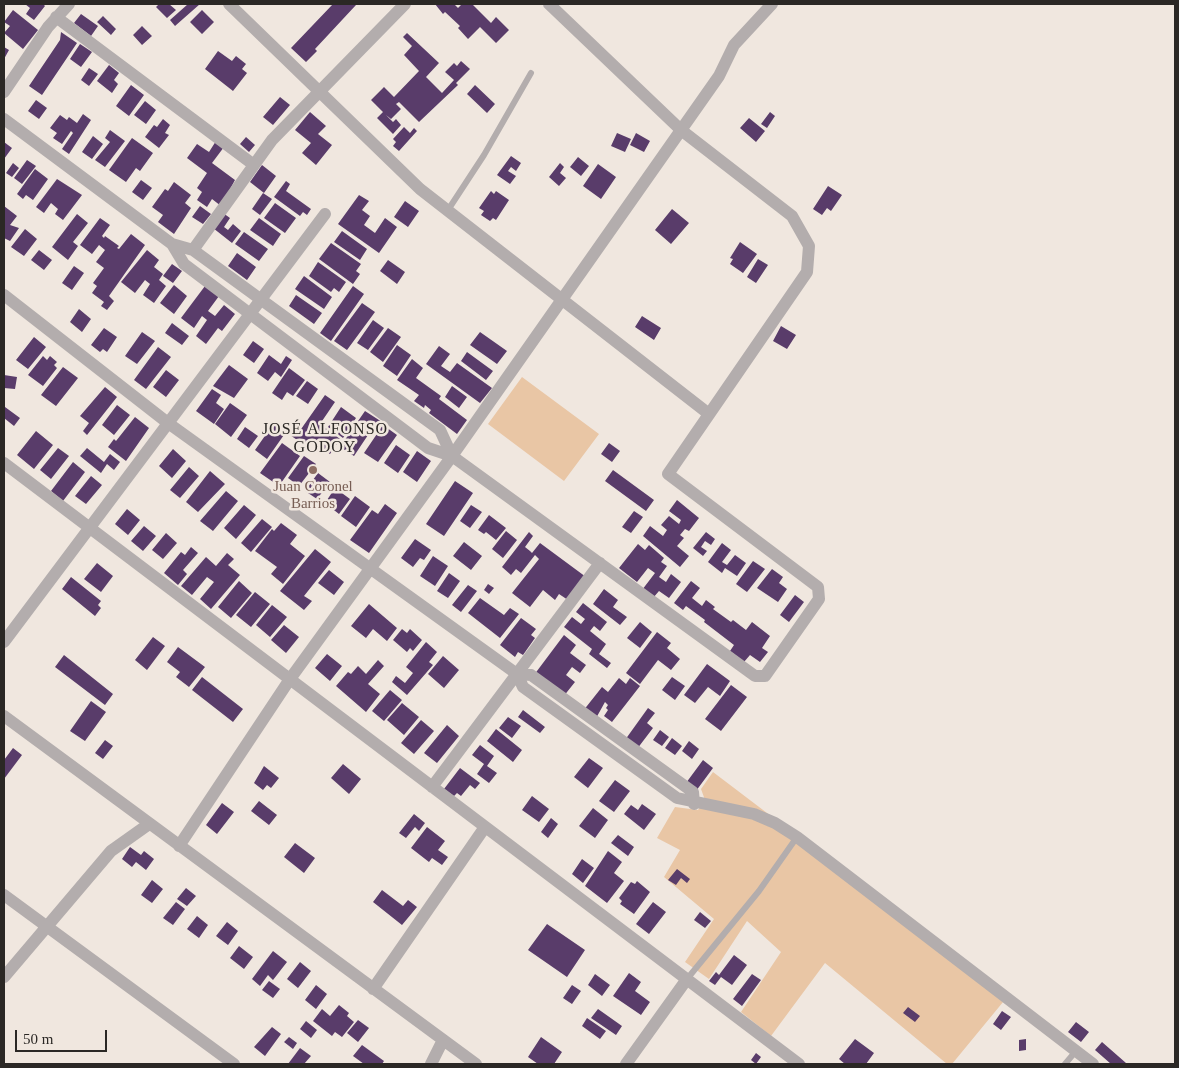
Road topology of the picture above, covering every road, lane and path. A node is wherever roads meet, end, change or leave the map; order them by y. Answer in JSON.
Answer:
{"nodes":[{"id":1,"x":69,"y":4,"type":"edge"},
{"id":2,"x":229,"y":4,"type":"edge"},
{"id":3,"x":406,"y":4,"type":"edge"},
{"id":4,"x":549,"y":4,"type":"edge"},
{"id":5,"x":772,"y":4,"type":"edge"},
{"id":6,"x":56,"y":17,"type":"junction"},
{"id":7,"x":531,"y":73,"type":"dead end"},
{"id":8,"x":4,"y":92,"type":"edge"},
{"id":9,"x":320,"y":92,"type":"junction"},
{"id":10,"x":4,"y":119,"type":"edge"},
{"id":11,"x":681,"y":130,"type":"junction"},
{"id":12,"x":254,"y":165,"type":"junction"},
{"id":13,"x":448,"y":210,"type":"junction"},
{"id":14,"x":325,"y":214,"type":"dead end"},
{"id":15,"x":172,"y":244,"type":"junction"},
{"id":16,"x":194,"y":250,"type":"junction"},
{"id":17,"x":4,"y":295,"type":"edge"},
{"id":18,"x":562,"y":300,"type":"junction"},
{"id":19,"x":261,"y":301,"type":"junction"},
{"id":20,"x":251,"y":314,"type":"junction"},
{"id":21,"x":709,"y":414,"type":"junction"},
{"id":22,"x":168,"y":423,"type":"junction"},
{"id":23,"x":452,"y":456,"type":"junction"},
{"id":24,"x":4,"y":463,"type":"edge"},
{"id":25,"x":89,"y":527,"type":"junction"},
{"id":26,"x":600,"y":563,"type":"junction"},
{"id":27,"x":370,"y":568,"type":"junction"},
{"id":28,"x":4,"y":642,"type":"edge"},
{"id":29,"x":517,"y":674,"type":"junction"},
{"id":30,"x":290,"y":679,"type":"junction"},
{"id":31,"x":4,"y":716,"type":"edge"},
{"id":32,"x":432,"y":787,"type":"junction"},
{"id":33,"x":149,"y":824,"type":"junction"},
{"id":34,"x":485,"y":826,"type":"junction"},
{"id":35,"x":797,"y":837,"type":"junction"},
{"id":36,"x":179,"y":846,"type":"junction"},
{"id":37,"x":4,"y":895,"type":"edge"},
{"id":38,"x":46,"y":927,"type":"junction"},
{"id":39,"x":4,"y":977,"type":"edge"},
{"id":40,"x":687,"y":979,"type":"junction"},
{"id":41,"x":373,"y":988,"type":"junction"},
{"id":42,"x":443,"y":1040,"type":"junction"},
{"id":43,"x":1076,"y":1051,"type":"junction"},
{"id":44,"x":234,"y":1064,"type":"edge"},
{"id":45,"x":432,"y":1064,"type":"edge"},
{"id":46,"x":476,"y":1064,"type":"edge"},
{"id":47,"x":626,"y":1064,"type":"edge"},
{"id":48,"x":799,"y":1064,"type":"edge"},
{"id":49,"x":1065,"y":1064,"type":"edge"},
{"id":50,"x":1093,"y":1064,"type":"edge"}],
"edges":[{"from":1,"to":6,"type":"street"},
{"from":2,"to":9,"type":"street"},
{"from":3,"to":9,"type":"street"},
{"from":4,"to":11,"type":"street"},
{"from":5,"to":11,"type":"street"},
{"from":6,"to":8,"type":"street"},
{"from":6,"to":12,"type":"street"},
{"from":7,"to":13,"type":"lane"},
{"from":9,"to":12,"type":"street"},
{"from":9,"to":13,"type":"street"},
{"from":10,"to":15,"type":"street"},
{"from":11,"to":18,"type":"street"},
{"from":11,"to":21,"type":"street"},
{"from":12,"to":16,"type":"street"},
{"from":13,"to":18,"type":"street"},
{"from":14,"to":19,"type":"street"},
{"from":15,"to":16,"type":"street"},
{"from":15,"to":20,"type":"street"},
{"from":16,"to":19,"type":"street"},
{"from":17,"to":22,"type":"street"},
{"from":18,"to":21,"type":"street"},
{"from":18,"to":23,"type":"street"},
{"from":19,"to":20,"type":"street"},
{"from":19,"to":23,"type":"street"},
{"from":20,"to":22,"type":"street"},
{"from":20,"to":23,"type":"street"},
{"from":21,"to":26,"type":"street"},
{"from":22,"to":25,"type":"street"},
{"from":22,"to":27,"type":"street"},
{"from":23,"to":26,"type":"street"},
{"from":23,"to":27,"type":"street"},
{"from":24,"to":25,"type":"street"},
{"from":25,"to":28,"type":"street"},
{"from":25,"to":30,"type":"street"},
{"from":26,"to":29,"type":"street"},
{"from":27,"to":29,"type":"street"},
{"from":27,"to":30,"type":"street"},
{"from":29,"to":32,"type":"street"},
{"from":29,"to":35,"type":"street"},
{"from":30,"to":32,"type":"street"},
{"from":30,"to":36,"type":"street"},
{"from":31,"to":33,"type":"street"},
{"from":32,"to":34,"type":"street"},
{"from":33,"to":36,"type":"street"},
{"from":33,"to":38,"type":"street"},
{"from":34,"to":40,"type":"street"},
{"from":34,"to":41,"type":"street"},
{"from":35,"to":40,"type":"lane"},
{"from":35,"to":43,"type":"street"},
{"from":36,"to":41,"type":"street"},
{"from":37,"to":38,"type":"street"},
{"from":38,"to":39,"type":"street"},
{"from":38,"to":44,"type":"street"},
{"from":40,"to":47,"type":"street"},
{"from":40,"to":48,"type":"street"},
{"from":41,"to":42,"type":"street"},
{"from":42,"to":45,"type":"street"},
{"from":42,"to":46,"type":"street"},
{"from":43,"to":49,"type":"lane"},
{"from":43,"to":50,"type":"street"}]}
